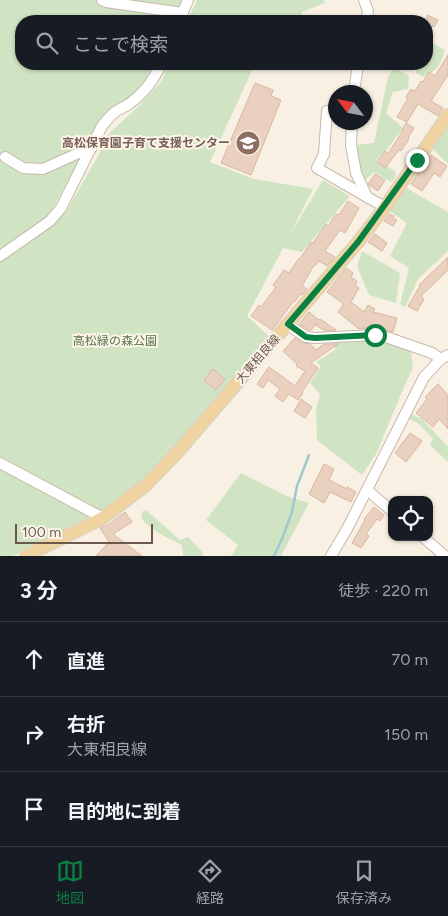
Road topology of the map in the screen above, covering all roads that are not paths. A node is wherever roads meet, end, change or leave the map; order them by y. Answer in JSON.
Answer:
{"nodes":[{"id":1,"x":102,"y":0,"type":"edge"},
{"id":2,"x":188,"y":0,"type":"edge"},
{"id":3,"x":364,"y":0,"type":"edge"},
{"id":4,"x":171,"y":15,"type":"edge"},
{"id":5,"x":182,"y":15,"type":"edge"},
{"id":6,"x":367,"y":15,"type":"edge"},
{"id":7,"x":158,"y":70,"type":"edge"},
{"id":8,"x":357,"y":70,"type":"edge"},
{"id":9,"x":355,"y":85,"type":"edge"},
{"id":10,"x":327,"y":111,"type":"dead end"},
{"id":11,"x":447,"y":120,"type":"edge"},
{"id":12,"x":352,"y":130,"type":"edge"},
{"id":13,"x":92,"y":147,"type":"junction"},
{"id":14,"x":5,"y":157,"type":"dead end"},
{"id":15,"x":367,"y":197,"type":"junction"},
{"id":16,"x":385,"y":206,"type":"junction"},
{"id":17,"x":0,"y":256,"type":"edge"},
{"id":18,"x":288,"y":324,"type":"junction"},
{"id":19,"x":445,"y":357,"type":"edge"},
{"id":20,"x":0,"y":463,"type":"edge"},
{"id":21,"x":367,"y":490,"type":"junction"},
{"id":22,"x":388,"y":508,"type":"edge"},
{"id":23,"x":103,"y":518,"type":"junction"},
{"id":24,"x":428,"y":541,"type":"edge"},
{"id":25,"x":32,"y":555,"type":"edge"},
{"id":26,"x":331,"y":556,"type":"edge"},
{"id":27,"x":445,"y":556,"type":"edge"}],
"edges":[{"from":1,"to":4,"type":"street"},
{"from":2,"to":5,"type":"street"},
{"from":3,"to":6,"type":"street"},
{"from":7,"to":13,"type":"street"},
{"from":8,"to":9,"type":"street"},
{"from":10,"to":15,"type":"street"},
{"from":11,"to":16,"type":"main road","name":"大東相良線"},
{"from":12,"to":15,"type":"street"},
{"from":13,"to":14,"type":"street"},
{"from":13,"to":17,"type":"street"},
{"from":15,"to":16,"type":"street"},
{"from":16,"to":18,"type":"main road","name":"大東相良線"},
{"from":18,"to":19,"type":"street"},
{"from":18,"to":23,"type":"main road","name":"大東相良線"},
{"from":19,"to":21,"type":"street"},
{"from":20,"to":23,"type":"street"},
{"from":21,"to":22,"type":"street"},
{"from":21,"to":26,"type":"street"},
{"from":23,"to":25,"type":"main road","name":"大東相良線"},
{"from":24,"to":27,"type":"street"}]}
